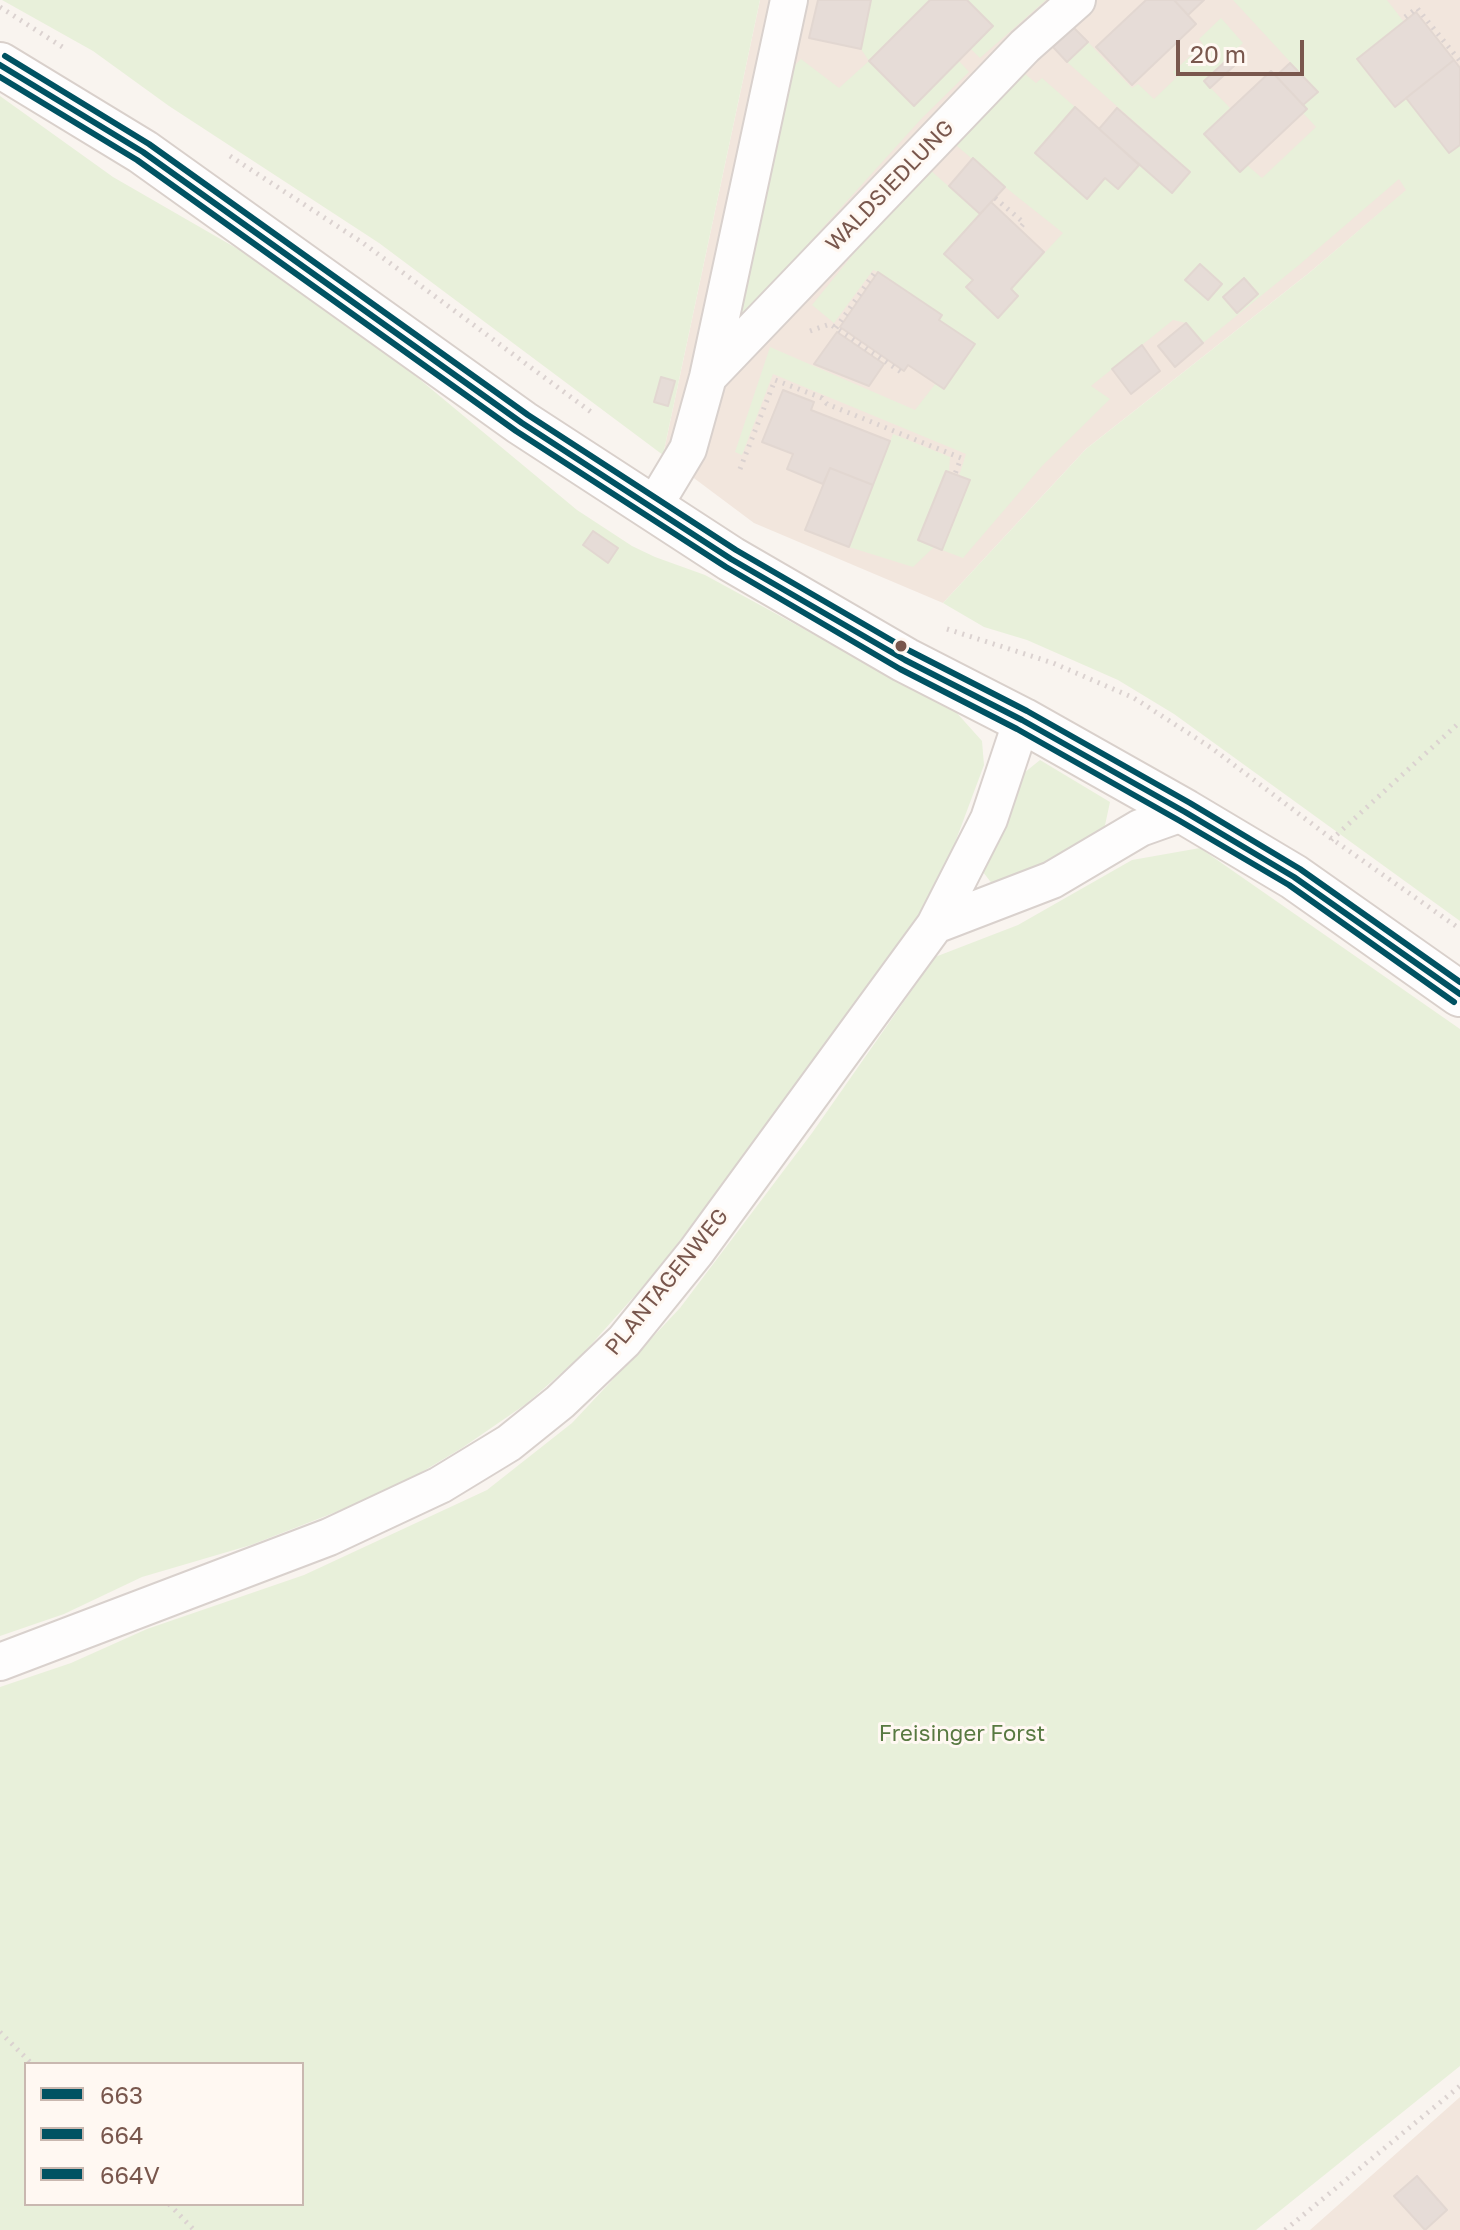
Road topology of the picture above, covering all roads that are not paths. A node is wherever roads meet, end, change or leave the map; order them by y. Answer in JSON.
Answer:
{"nodes":[{"id":1,"x":789,"y":0,"type":"edge"},
{"id":2,"x":1077,"y":0,"type":"edge"},
{"id":3,"x":0,"y":65,"type":"edge"},
{"id":4,"x":708,"y":377,"type":"junction"},
{"id":5,"x":652,"y":509,"type":"junction"},
{"id":6,"x":1022,"y":720,"type":"junction"},
{"id":7,"x":1185,"y":812,"type":"junction"},
{"id":8,"x":935,"y":925,"type":"junction"},
{"id":9,"x":1460,"y":994,"type":"edge"},
{"id":10,"x":0,"y":1662,"type":"edge"}],
"edges":[{"from":1,"to":4,"type":"street","name":"WALDSIEDLUNG"},
{"from":2,"to":4,"type":"street","name":"WALDSIEDLUNG"},
{"from":3,"to":5,"type":"street"},
{"from":4,"to":5,"type":"street","name":"WALDSIEDLUNG"},
{"from":5,"to":6,"type":"street"},
{"from":6,"to":7,"type":"street"},
{"from":6,"to":8,"type":"street","name":"PLANTAGENWEG"},
{"from":7,"to":8,"type":"street"},
{"from":7,"to":9,"type":"street"},
{"from":8,"to":10,"type":"street","name":"PLANTAGENWEG"}]}
